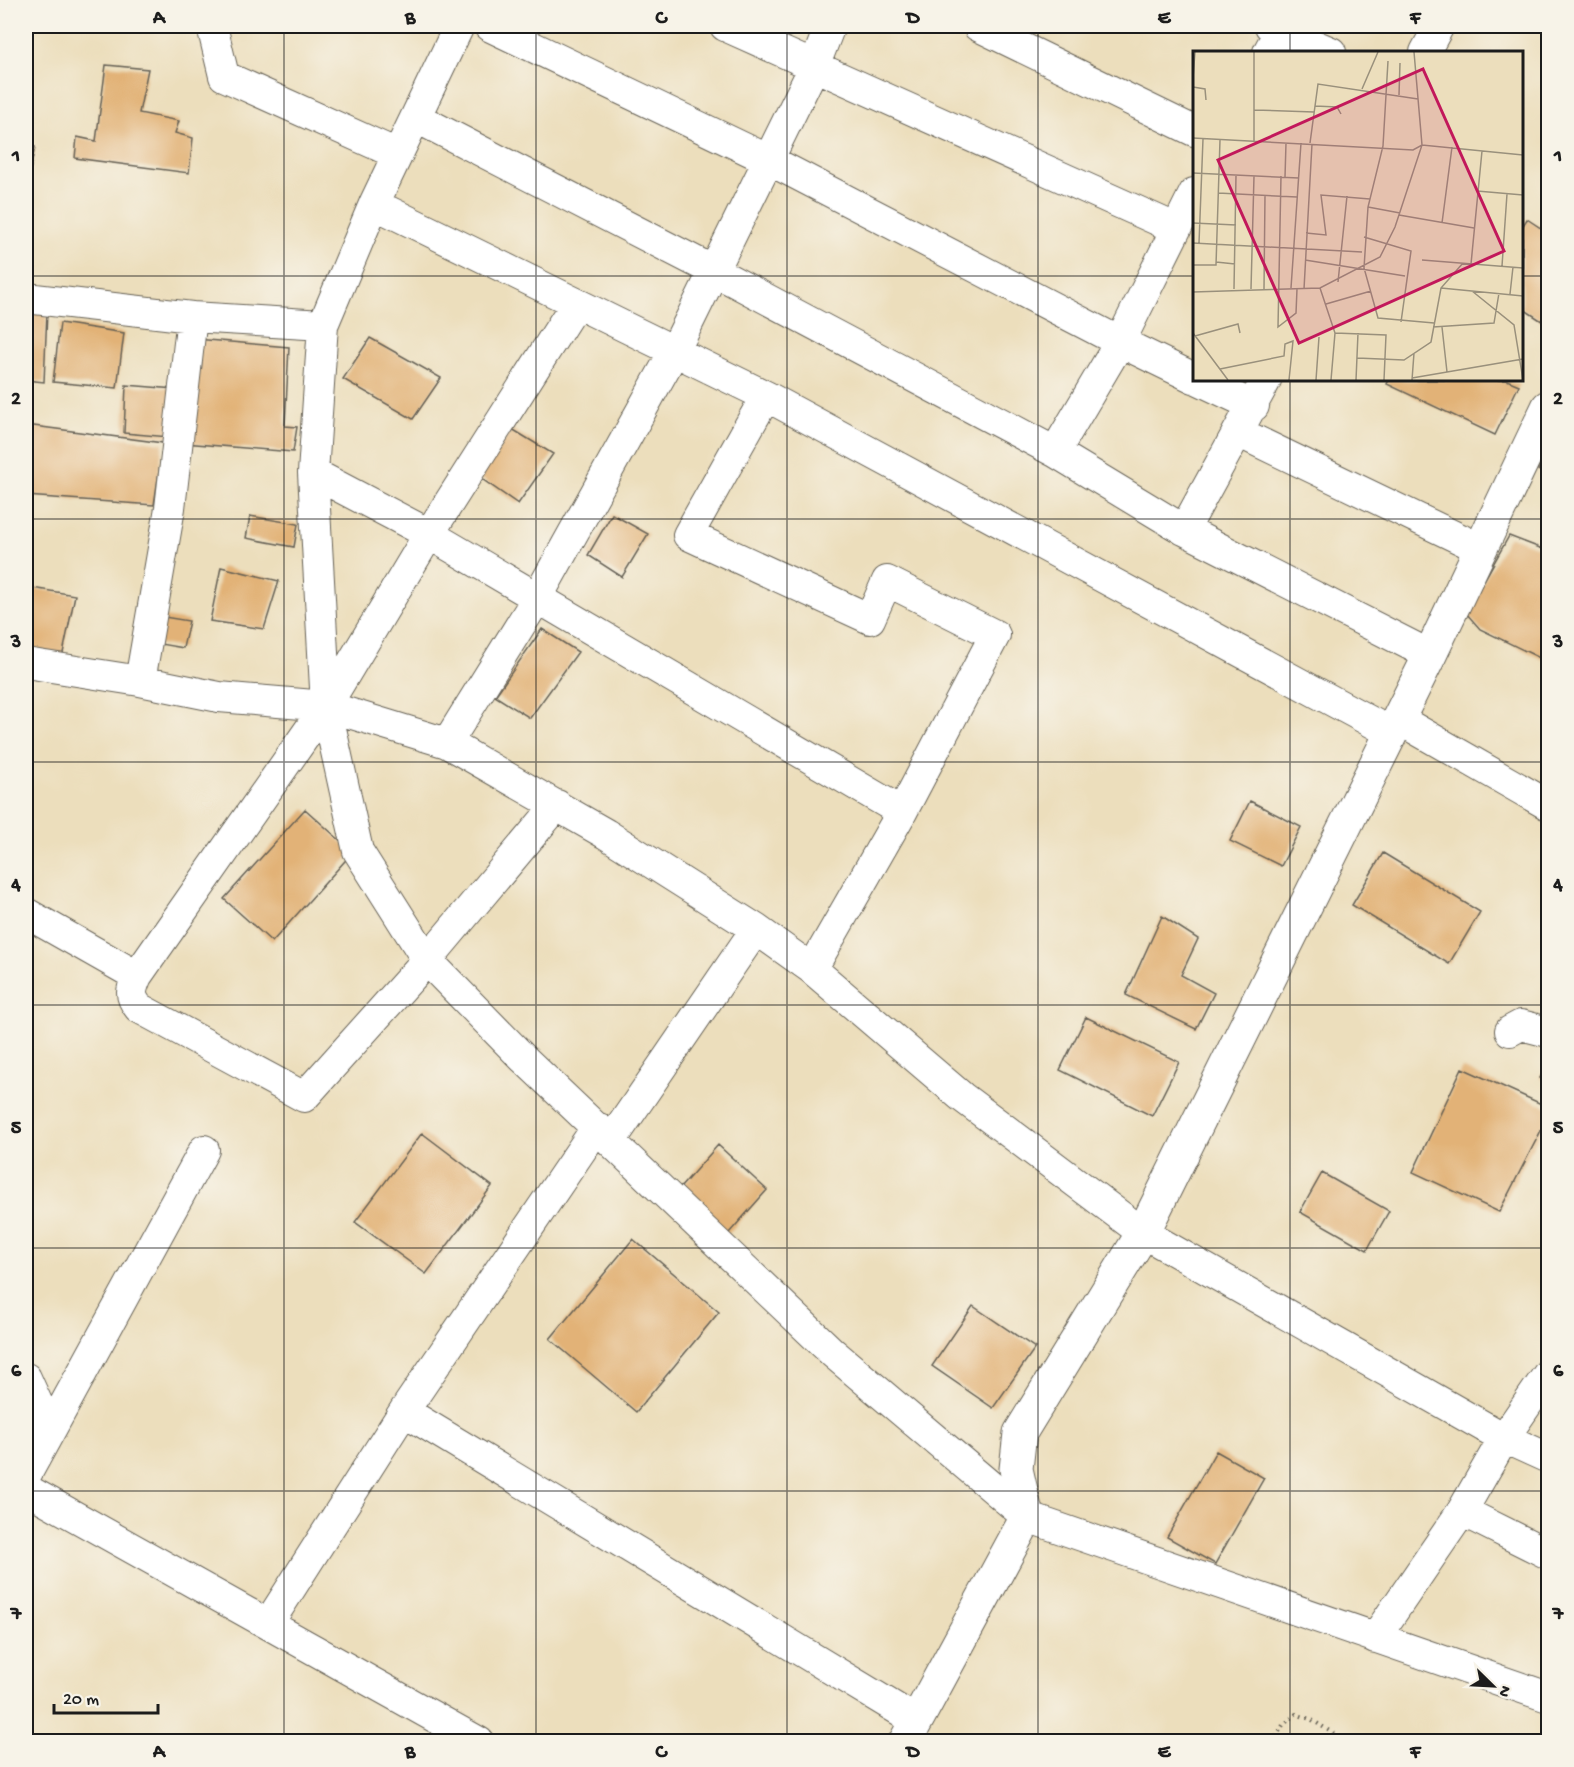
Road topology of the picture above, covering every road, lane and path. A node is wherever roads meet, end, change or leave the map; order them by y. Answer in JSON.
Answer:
{"nodes":[{"id":1,"x":212,"y":26,"type":"edge"},
{"id":2,"x":459,"y":26,"type":"edge"},
{"id":3,"x":489,"y":26,"type":"edge"},
{"id":4,"x":726,"y":26,"type":"edge"},
{"id":5,"x":830,"y":26,"type":"edge"},
{"id":6,"x":978,"y":26,"type":"edge"},
{"id":7,"x":1438,"y":26,"type":"edge"},
{"id":8,"x":1275,"y":33,"type":"edge"},
{"id":9,"x":1328,"y":51,"type":"edge"},
{"id":10,"x":1426,"y":51,"type":"edge"},
{"id":11,"x":814,"y":68,"type":"junction"},
{"id":12,"x":417,"y":118,"type":"junction"},
{"id":13,"x":1193,"y":131,"type":"edge"},
{"id":14,"x":397,"y":154,"type":"junction"},
{"id":15,"x":769,"y":160,"type":"junction"},
{"id":16,"x":1193,"y":195,"type":"edge"},
{"id":17,"x":374,"y":204,"type":"junction"},
{"id":18,"x":1175,"y":228,"type":"junction"},
{"id":19,"x":714,"y":271,"type":"junction"},
{"id":20,"x":26,"y":298,"type":"edge"},
{"id":21,"x":576,"y":303,"type":"junction"},
{"id":22,"x":192,"y":317,"type":"junction"},
{"id":23,"x":323,"y":325,"type":"junction"},
{"id":24,"x":1120,"y":342,"type":"junction"},
{"id":25,"x":675,"y":350,"type":"junction"},
{"id":26,"x":1193,"y":378,"type":"edge"},
{"id":27,"x":1204,"y":381,"type":"edge"},
{"id":28,"x":1260,"y":393,"type":"edge"},
{"id":29,"x":766,"y":396,"type":"junction"},
{"id":30,"x":1548,"y":407,"type":"edge"},
{"id":31,"x":1238,"y":432,"type":"junction"},
{"id":32,"x":1055,"y":452,"type":"junction"},
{"id":33,"x":314,"y":472,"type":"junction"},
{"id":34,"x":1184,"y":530,"type":"junction"},
{"id":35,"x":429,"y":534,"type":"junction"},
{"id":36,"x":1481,"y":549,"type":"junction"},
{"id":37,"x":536,"y":600,"type":"junction"},
{"id":38,"x":1430,"y":655,"type":"junction"},
{"id":39,"x":26,"y":663,"type":"edge"},
{"id":40,"x":140,"y":681,"type":"junction"},
{"id":41,"x":326,"y":706,"type":"junction"},
{"id":42,"x":1394,"y":725,"type":"junction"},
{"id":43,"x":447,"y":743,"type":"junction"},
{"id":44,"x":556,"y":805,"type":"junction"},
{"id":45,"x":1548,"y":805,"type":"edge"},
{"id":46,"x":902,"y":812,"type":"junction"},
{"id":47,"x":26,"y":913,"type":"edge"},
{"id":48,"x":756,"y":929,"type":"junction"},
{"id":49,"x":426,"y":960,"type":"junction"},
{"id":50,"x":812,"y":969,"type":"junction"},
{"id":51,"x":137,"y":976,"type":"junction"},
{"id":52,"x":1510,"y":1031,"type":"dead end"},
{"id":53,"x":1548,"y":1032,"type":"edge"},
{"id":54,"x":604,"y":1134,"type":"junction"},
{"id":55,"x":204,"y":1150,"type":"dead end"},
{"id":56,"x":1143,"y":1233,"type":"junction"},
{"id":57,"x":1548,"y":1374,"type":"edge"},
{"id":58,"x":26,"y":1378,"type":"edge"},
{"id":59,"x":404,"y":1411,"type":"junction"},
{"id":60,"x":50,"y":1431,"type":"junction"},
{"id":61,"x":1504,"y":1438,"type":"junction"},
{"id":62,"x":1548,"y":1458,"type":"edge"},
{"id":63,"x":26,"y":1475,"type":"edge"},
{"id":64,"x":26,"y":1489,"type":"edge"},
{"id":65,"x":1462,"y":1511,"type":"junction"},
{"id":66,"x":1027,"y":1517,"type":"junction"},
{"id":67,"x":1548,"y":1554,"type":"edge"},
{"id":68,"x":268,"y":1624,"type":"junction"},
{"id":69,"x":1375,"y":1638,"type":"junction"},
{"id":70,"x":1548,"y":1697,"type":"edge"},
{"id":71,"x":911,"y":1731,"type":"edge"},
{"id":72,"x":479,"y":1742,"type":"edge"},
{"id":73,"x":1274,"y":1742,"type":"edge"},
{"id":74,"x":1347,"y":1742,"type":"edge"}],
"edges":[{"from":1,"to":14,"type":"street"},
{"from":2,"to":12,"type":"street"},
{"from":3,"to":15,"type":"street"},
{"from":4,"to":11,"type":"street"},
{"from":5,"to":11,"type":"street"},
{"from":6,"to":13,"type":"street"},
{"from":7,"to":10,"type":"street"},
{"from":8,"to":9,"type":"street"},
{"from":11,"to":15,"type":"street"},
{"from":11,"to":18,"type":"street"},
{"from":12,"to":14,"type":"street"},
{"from":12,"to":19,"type":"street"},
{"from":14,"to":17,"type":"street"},
{"from":15,"to":19,"type":"street"},
{"from":15,"to":24,"type":"street"},
{"from":16,"to":18,"type":"street"},
{"from":17,"to":21,"type":"street"},
{"from":17,"to":23,"type":"street"},
{"from":18,"to":24,"type":"street"},
{"from":19,"to":25,"type":"street"},
{"from":19,"to":32,"type":"street"},
{"from":20,"to":22,"type":"street"},
{"from":21,"to":25,"type":"street"},
{"from":21,"to":35,"type":"street"},
{"from":22,"to":23,"type":"street"},
{"from":22,"to":40,"type":"street"},
{"from":23,"to":33,"type":"street"},
{"from":24,"to":26,"type":"street"},
{"from":24,"to":32,"type":"street"},
{"from":25,"to":29,"type":"street"},
{"from":25,"to":37,"type":"street"},
{"from":27,"to":28,"type":"street"},
{"from":28,"to":31,"type":"street"},
{"from":29,"to":42,"type":"street"},
{"from":29,"to":46,"type":"street"},
{"from":30,"to":36,"type":"main road"},
{"from":31,"to":34,"type":"street"},
{"from":31,"to":36,"type":"street"},
{"from":32,"to":34,"type":"street"},
{"from":33,"to":35,"type":"street"},
{"from":33,"to":41,"type":"street"},
{"from":34,"to":38,"type":"street"},
{"from":35,"to":37,"type":"street"},
{"from":35,"to":41,"type":"street"},
{"from":36,"to":38,"type":"main road"},
{"from":37,"to":43,"type":"street"},
{"from":37,"to":46,"type":"street"},
{"from":38,"to":42,"type":"main road"},
{"from":39,"to":40,"type":"street"},
{"from":40,"to":41,"type":"street"},
{"from":41,"to":43,"type":"street"},
{"from":41,"to":49,"type":"street"},
{"from":41,"to":51,"type":"street"},
{"from":42,"to":45,"type":"street"},
{"from":42,"to":56,"type":"main road"},
{"from":43,"to":44,"type":"street"},
{"from":44,"to":48,"type":"street"},
{"from":44,"to":49,"type":"street"},
{"from":46,"to":50,"type":"street"},
{"from":47,"to":51,"type":"street"},
{"from":48,"to":50,"type":"street"},
{"from":48,"to":54,"type":"street"},
{"from":49,"to":51,"type":"street"},
{"from":49,"to":54,"type":"street"},
{"from":50,"to":56,"type":"street"},
{"from":52,"to":53,"type":"street"},
{"from":54,"to":59,"type":"street"},
{"from":54,"to":66,"type":"street"},
{"from":55,"to":60,"type":"street"},
{"from":56,"to":61,"type":"street"},
{"from":56,"to":66,"type":"main road"},
{"from":57,"to":61,"type":"street"},
{"from":58,"to":60,"type":"street"},
{"from":59,"to":68,"type":"street"},
{"from":59,"to":71,"type":"street"},
{"from":60,"to":63,"type":"street"},
{"from":61,"to":62,"type":"street"},
{"from":61,"to":65,"type":"street"},
{"from":64,"to":68,"type":"street"},
{"from":65,"to":67,"type":"street"},
{"from":65,"to":69,"type":"street"},
{"from":66,"to":69,"type":"street"},
{"from":66,"to":71,"type":"main road"},
{"from":68,"to":72,"type":"street"},
{"from":69,"to":70,"type":"street"},
{"from":73,"to":74,"type":"path"}]}
